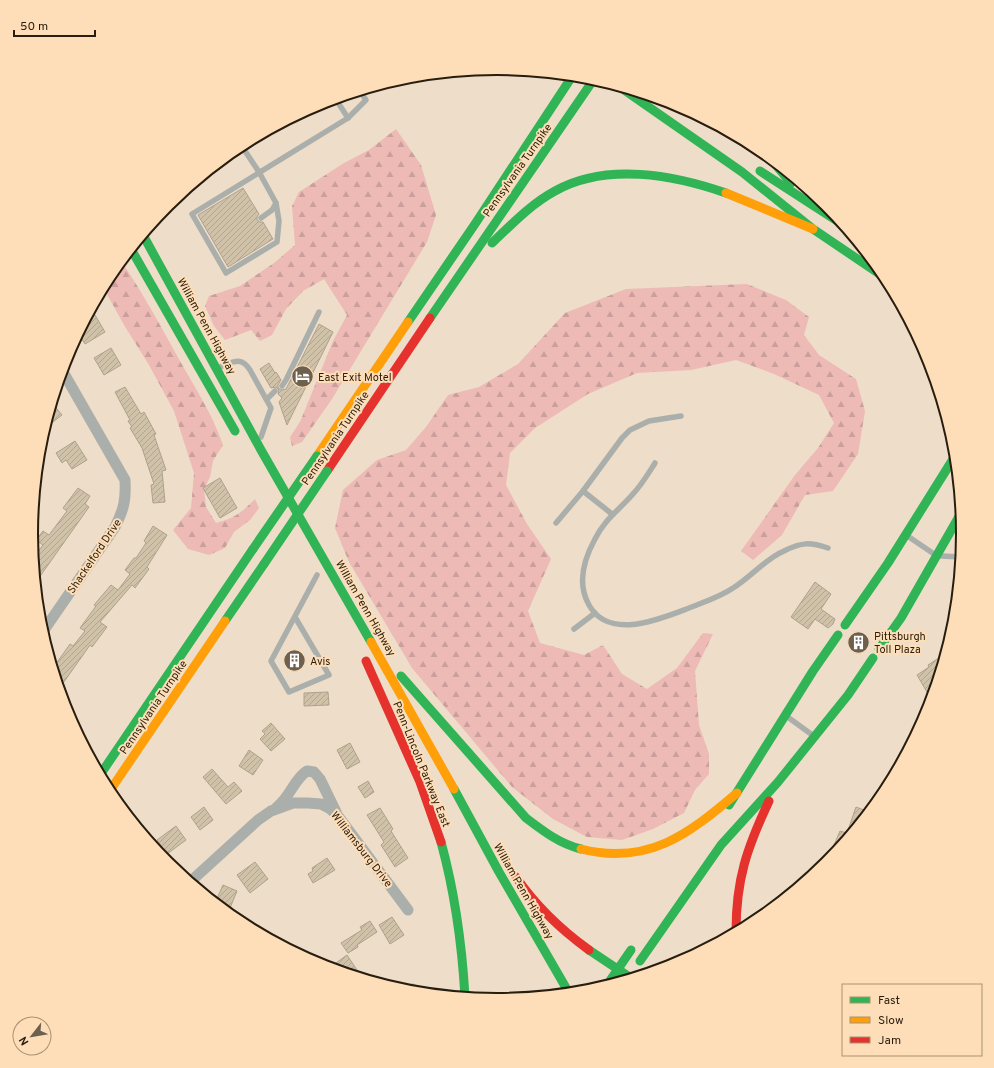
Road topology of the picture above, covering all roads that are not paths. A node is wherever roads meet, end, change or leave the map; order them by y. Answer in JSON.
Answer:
{"nodes":[{"id":1,"x":570,"y":81,"type":"edge"},
{"id":2,"x":590,"y":85,"type":"edge"},
{"id":3,"x":363,"y":95,"type":"edge"},
{"id":4,"x":632,"y":95,"type":"edge"},
{"id":5,"x":338,"y":103,"type":"edge"},
{"id":6,"x":348,"y":118,"type":"junction"},
{"id":7,"x":245,"y":150,"type":"edge"},
{"id":8,"x":755,"y":168,"type":"dead end"},
{"id":9,"x":260,"y":172,"type":"junction"},
{"id":10,"x":792,"y":182,"type":"edge"},
{"id":11,"x":276,"y":203,"type":"junction"},
{"id":12,"x":823,"y":212,"type":"junction"},
{"id":13,"x":827,"y":215,"type":"edge"},
{"id":14,"x":261,"y":218,"type":"dead end"},
{"id":15,"x":813,"y":229,"type":"junction"},
{"id":16,"x":146,"y":239,"type":"edge"},
{"id":17,"x":134,"y":254,"type":"edge"},
{"id":18,"x":871,"y":268,"type":"edge"},
{"id":19,"x":462,"y":271,"type":"junction"},
{"id":20,"x":319,"y":312,"type":"dead end"},
{"id":21,"x":217,"y":369,"type":"junction"},
{"id":22,"x":66,"y":377,"type":"edge"},
{"id":23,"x":282,"y":386,"type":"dead end"},
{"id":24,"x":275,"y":391,"type":"dead end"},
{"id":25,"x":267,"y":399,"type":"junction"},
{"id":26,"x":681,"y":416,"type":"dead end"},
{"id":27,"x":241,"y":442,"type":"dead end"},
{"id":28,"x":258,"y":445,"type":"junction"},
{"id":29,"x":655,"y":463,"type":"dead end"},
{"id":30,"x":950,"y":464,"type":"edge"},
{"id":31,"x":583,"y":491,"type":"junction"},
{"id":32,"x":276,"y":502,"type":"dead end"},
{"id":33,"x":612,"y":514,"type":"junction"},
{"id":34,"x":956,"y":522,"type":"edge"},
{"id":35,"x":556,"y":523,"type":"dead end"},
{"id":36,"x":906,"y":534,"type":"junction"},
{"id":37,"x":294,"y":535,"type":"dead end"},
{"id":38,"x":828,"y":548,"type":"dead end"},
{"id":39,"x":936,"y":556,"type":"junction"},
{"id":40,"x":955,"y":557,"type":"edge"},
{"id":41,"x":317,"y":575,"type":"dead end"},
{"id":42,"x":595,"y":613,"type":"junction"},
{"id":43,"x":295,"y":618,"type":"junction"},
{"id":44,"x":47,"y":625,"type":"edge"},
{"id":45,"x":845,"y":626,"type":"dead end"},
{"id":46,"x":574,"y":630,"type":"dead end"},
{"id":47,"x":364,"y":631,"type":"junction"},
{"id":48,"x":838,"y":635,"type":"dead end"},
{"id":49,"x":879,"y":649,"type":"dead end"},
{"id":50,"x":873,"y":658,"type":"dead end"},
{"id":51,"x":786,"y":715,"type":"junction"},
{"id":52,"x":415,"y":718,"type":"junction"},
{"id":53,"x":409,"y":736,"type":"dead end"},
{"id":54,"x":815,"y":736,"type":"junction"},
{"id":55,"x":103,"y":770,"type":"edge"},
{"id":56,"x":778,"y":782,"type":"junction"},
{"id":57,"x":113,"y":786,"type":"edge"},
{"id":58,"x":737,"y":793,"type":"junction"},
{"id":59,"x":271,"y":811,"type":"junction"},
{"id":60,"x":338,"y":816,"type":"junction"},
{"id":61,"x":720,"y":820,"type":"dead end"},
{"id":62,"x":492,"y":839,"type":"dead end"},
{"id":63,"x":512,"y":871,"type":"dead end"},
{"id":64,"x":194,"y":879,"type":"edge"},
{"id":65,"x":408,"y":910,"type":"dead end"},
{"id":66,"x":736,"y":926,"type":"edge"},
{"id":67,"x":634,"y":947,"type":"dead end"},
{"id":68,"x":632,"y":972,"type":"edge"},
{"id":69,"x":625,"y":974,"type":"edge"},
{"id":70,"x":612,"y":978,"type":"edge"},
{"id":71,"x":566,"y":988,"type":"edge"},
{"id":72,"x":465,"y":992,"type":"edge"}],
"edges":[{"from":1,"to":55,"type":"highway","name":"Pennsylvania Turnpike","bridge":true},
{"from":2,"to":19,"type":"highway","name":"Pennsylvania Turnpike"},
{"from":3,"to":6,"type":"lane"},
{"from":4,"to":15,"type":"highway"},
{"from":5,"to":6,"type":"lane"},
{"from":6,"to":9,"type":"lane"},
{"from":7,"to":9,"type":"lane"},
{"from":8,"to":12,"type":"highway"},
{"from":9,"to":11,"type":"lane"},
{"from":9,"to":11,"type":"lane"},
{"from":10,"to":12,"type":"highway"},
{"from":11,"to":14,"type":"lane"},
{"from":12,"to":13,"type":"highway"},
{"from":15,"to":18,"type":"highway"},
{"from":15,"to":19,"type":"highway"},
{"from":16,"to":21,"type":"highway","name":"William Penn Highway"},
{"from":17,"to":27,"type":"highway"},
{"from":19,"to":57,"type":"highway","name":"Pennsylvania Turnpike","bridge":true},
{"from":20,"to":23,"type":"lane"},
{"from":21,"to":25,"type":"lane"},
{"from":21,"to":28,"type":"highway","name":"William Penn Highway"},
{"from":22,"to":44,"type":"street","name":"Shackelford Drive"},
{"from":24,"to":25,"type":"lane"},
{"from":25,"to":28,"type":"lane"},
{"from":26,"to":31,"type":"lane"},
{"from":28,"to":47,"type":"highway","name":"William Penn Highway"},
{"from":29,"to":33,"type":"lane"},
{"from":30,"to":36,"type":"highway"},
{"from":31,"to":33,"type":"lane"},
{"from":31,"to":35,"type":"lane"},
{"from":32,"to":37,"type":"highway"},
{"from":33,"to":42,"type":"lane"},
{"from":34,"to":39,"type":"highway"},
{"from":36,"to":39,"type":"lane"},
{"from":36,"to":45,"type":"highway"},
{"from":38,"to":42,"type":"lane"},
{"from":39,"to":40,"type":"lane"},
{"from":39,"to":49,"type":"highway"},
{"from":41,"to":43,"type":"lane"},
{"from":42,"to":46,"type":"lane"},
{"from":43,"to":43,"type":"lane"},
{"from":47,"to":52,"type":"highway","name":"William Penn Highway"},
{"from":47,"to":58,"type":"highway"},
{"from":48,"to":51,"type":"highway"},
{"from":50,"to":54,"type":"highway"},
{"from":51,"to":54,"type":"lane"},
{"from":51,"to":58,"type":"highway"},
{"from":52,"to":62,"type":"highway","name":"Penn-Lincoln Parkway East"},
{"from":52,"to":71,"type":"highway","name":"William Penn Highway"},
{"from":53,"to":72,"type":"highway","name":"Penn-Lincoln Parkway East"},
{"from":54,"to":56,"type":"highway"},
{"from":56,"to":66,"type":"highway"},
{"from":56,"to":68,"type":"highway"},
{"from":58,"to":61,"type":"highway"},
{"from":59,"to":60,"type":"street","name":"Williamsburg Drive"},
{"from":59,"to":60,"type":"street"},
{"from":59,"to":64,"type":"street","name":"Williamsburg Drive"},
{"from":60,"to":65,"type":"street","name":"Williamsburg Drive"},
{"from":63,"to":69,"type":"highway"},
{"from":67,"to":70,"type":"highway","bridge":true}]}
